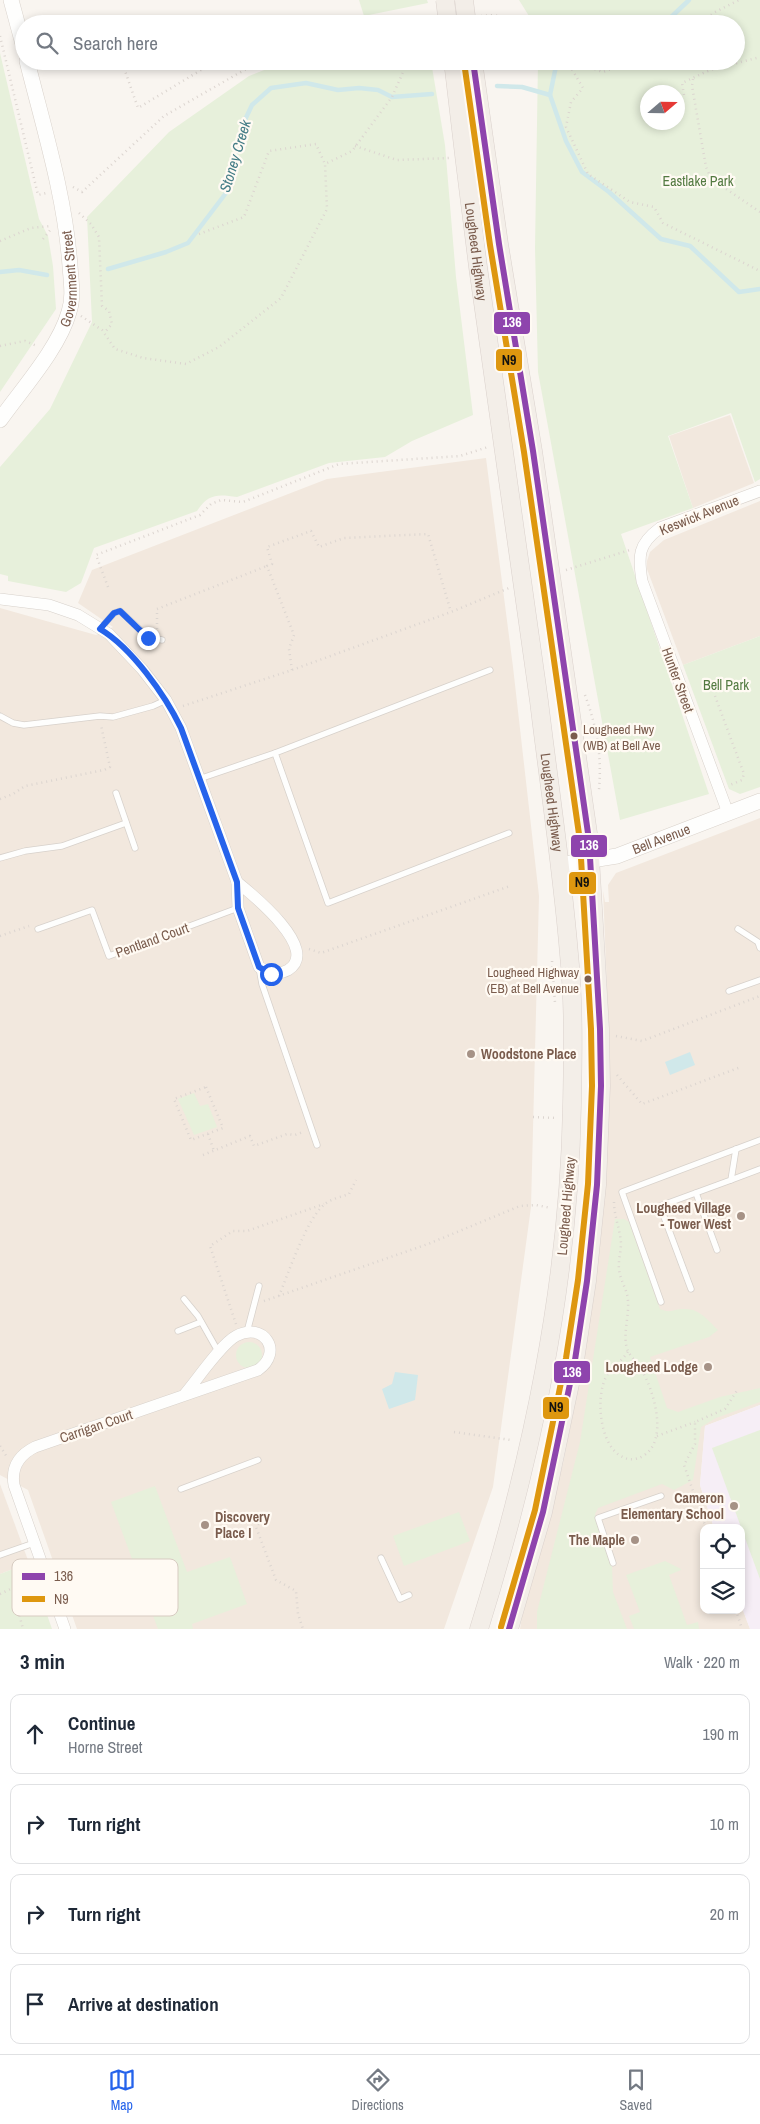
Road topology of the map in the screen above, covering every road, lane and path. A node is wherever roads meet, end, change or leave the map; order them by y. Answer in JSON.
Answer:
{"nodes":[{"id":1,"x":11,"y":0,"type":"edge"},
{"id":2,"x":445,"y":0,"type":"edge"},
{"id":3,"x":464,"y":0,"type":"edge"},
{"id":4,"x":739,"y":0,"type":"edge"},
{"id":5,"x":15,"y":15,"type":"edge"},
{"id":6,"x":447,"y":15,"type":"edge"},
{"id":7,"x":466,"y":15,"type":"edge"},
{"id":8,"x":711,"y":15,"type":"edge"},
{"id":9,"x":0,"y":36,"type":"edge"},
{"id":10,"x":760,"y":57,"type":"edge"},
{"id":11,"x":745,"y":61,"type":"edge"},
{"id":12,"x":29,"y":70,"type":"edge"},
{"id":13,"x":125,"y":70,"type":"edge"},
{"id":14,"x":201,"y":70,"type":"edge"},
{"id":15,"x":246,"y":70,"type":"edge"},
{"id":16,"x":404,"y":70,"type":"edge"},
{"id":17,"x":454,"y":70,"type":"edge"},
{"id":18,"x":474,"y":70,"type":"edge"},
{"id":19,"x":574,"y":70,"type":"edge"},
{"id":20,"x":710,"y":70,"type":"edge"},
{"id":21,"x":693,"y":79,"type":"junction"},
{"id":22,"x":682,"y":85,"type":"edge"},
{"id":23,"x":355,"y":146,"type":"junction"},
{"id":24,"x":450,"y":158,"type":"dead end"},
{"id":25,"x":325,"y":164,"type":"junction"},
{"id":26,"x":73,"y":187,"type":"dead end"},
{"id":27,"x":46,"y":193,"type":"dead end"},
{"id":28,"x":78,"y":212,"type":"dead end"},
{"id":29,"x":760,"y":212,"type":"edge"},
{"id":30,"x":199,"y":234,"type":"dead end"},
{"id":31,"x":43,"y":239,"type":"dead end"},
{"id":32,"x":0,"y":240,"type":"edge"},
{"id":33,"x":760,"y":270,"type":"edge"},
{"id":34,"x":70,"y":310,"type":"junction"},
{"id":35,"x":104,"y":333,"type":"junction"},
{"id":36,"x":0,"y":346,"type":"edge"},
{"id":37,"x":49,"y":351,"type":"junction"},
{"id":38,"x":0,"y":420,"type":"edge"},
{"id":39,"x":491,"y":445,"type":"dead end"},
{"id":40,"x":760,"y":491,"type":"edge"},
{"id":41,"x":642,"y":546,"type":"junction"},
{"id":42,"x":267,"y":566,"type":"junction"},
{"id":43,"x":562,"y":571,"type":"dead end"},
{"id":44,"x":108,"y":587,"type":"dead end"},
{"id":45,"x":510,"y":588,"type":"dead end"},
{"id":46,"x":0,"y":599,"type":"edge"},
{"id":47,"x":451,"y":612,"type":"junction"},
{"id":48,"x":100,"y":629,"type":"junction"},
{"id":49,"x":160,"y":639,"type":"joint"},
{"id":50,"x":292,"y":670,"type":"junction"},
{"id":51,"x":490,"y":670,"type":"dead end"},
{"id":52,"x":715,"y":696,"type":"dead end"},
{"id":53,"x":169,"y":705,"type":"junction"},
{"id":54,"x":0,"y":716,"type":"edge"},
{"id":55,"x":100,"y":716,"type":"junction"},
{"id":56,"x":275,"y":753,"type":"junction"},
{"id":57,"x":198,"y":780,"type":"junction"},
{"id":58,"x":729,"y":786,"type":"dead end"},
{"id":59,"x":116,"y":793,"type":"dead end"},
{"id":60,"x":0,"y":799,"type":"edge"},
{"id":61,"x":760,"y":801,"type":"edge"},
{"id":62,"x":728,"y":813,"type":"junction"},
{"id":63,"x":126,"y":823,"type":"junction"},
{"id":64,"x":510,"y":833,"type":"dead end"},
{"id":65,"x":135,"y":848,"type":"dead end"},
{"id":66,"x":0,"y":858,"type":"edge"},
{"id":67,"x":590,"y":861,"type":"junction"},
{"id":68,"x":560,"y":865,"type":"junction"},
{"id":69,"x":237,"y":882,"type":"junction"},
{"id":70,"x":510,"y":886,"type":"dead end"},
{"id":71,"x":238,"y":908,"type":"junction"},
{"id":72,"x":738,"y":929,"type":"dead end"},
{"id":73,"x":38,"y":930,"type":"joint"},
{"id":74,"x":0,"y":936,"type":"edge"},
{"id":75,"x":304,"y":947,"type":"dead end"},
{"id":76,"x":760,"y":948,"type":"edge"},
{"id":77,"x":552,"y":956,"type":"dead end"},
{"id":78,"x":259,"y":967,"type":"junction"},
{"id":79,"x":760,"y":980,"type":"edge"},
{"id":80,"x":729,"y":992,"type":"dead end"},
{"id":81,"x":760,"y":996,"type":"edge"},
{"id":82,"x":556,"y":1010,"type":"dead end"},
{"id":83,"x":616,"y":1036,"type":"dead end"},
{"id":84,"x":741,"y":1067,"type":"dead end"},
{"id":85,"x":617,"y":1075,"type":"dead end"},
{"id":86,"x":561,"y":1115,"type":"dead end"},
{"id":87,"x":533,"y":1117,"type":"dead end"},
{"id":88,"x":556,"y":1118,"type":"dead end"},
{"id":89,"x":560,"y":1124,"type":"dead end"},
{"id":90,"x":312,"y":1129,"type":"junction"},
{"id":91,"x":208,"y":1134,"type":"junction"},
{"id":92,"x":760,"y":1140,"type":"edge"},
{"id":93,"x":317,"y":1145,"type":"dead end"},
{"id":94,"x":736,"y":1149,"type":"junction"},
{"id":95,"x":214,"y":1150,"type":"junction"},
{"id":96,"x":203,"y":1155,"type":"dead end"},
{"id":97,"x":760,"y":1169,"type":"edge"},
{"id":98,"x":356,"y":1180,"type":"dead end"},
{"id":99,"x":731,"y":1180,"type":"junction"},
{"id":100,"x":615,"y":1193,"type":"dead end"},
{"id":101,"x":696,"y":1193,"type":"junction"},
{"id":102,"x":554,"y":1199,"type":"dead end"},
{"id":103,"x":324,"y":1204,"type":"junction"},
{"id":104,"x":717,"y":1250,"type":"dead end"},
{"id":105,"x":259,"y":1286,"type":"dead end"},
{"id":106,"x":691,"y":1289,"type":"dead end"},
{"id":107,"x":279,"y":1296,"type":"junction"},
{"id":108,"x":184,"y":1300,"type":"dead end"},
{"id":109,"x":661,"y":1302,"type":"dead end"},
{"id":110,"x":254,"y":1305,"type":"junction"},
{"id":111,"x":201,"y":1322,"type":"junction"},
{"id":112,"x":242,"y":1330,"type":"junction"},
{"id":113,"x":178,"y":1331,"type":"dead end"},
{"id":114,"x":628,"y":1351,"type":"junction"},
{"id":115,"x":219,"y":1353,"type":"junction"},
{"id":116,"x":738,"y":1389,"type":"dead end"},
{"id":117,"x":184,"y":1394,"type":"junction"},
{"id":118,"x":696,"y":1422,"type":"junction"},
{"id":119,"x":454,"y":1432,"type":"dead end"},
{"id":120,"x":656,"y":1436,"type":"junction"},
{"id":121,"x":511,"y":1440,"type":"dead end"},
{"id":122,"x":258,"y":1460,"type":"dead end"},
{"id":123,"x":181,"y":1489,"type":"dead end"},
{"id":124,"x":661,"y":1496,"type":"dead end"},
{"id":125,"x":269,"y":1513,"type":"dead end"},
{"id":126,"x":705,"y":1524,"type":"edge"},
{"id":127,"x":34,"y":1543,"type":"junction"},
{"id":128,"x":0,"y":1556,"type":"edge"},
{"id":129,"x":380,"y":1558,"type":"dead end"},
{"id":130,"x":40,"y":1559,"type":"edge"},
{"id":131,"x":613,"y":1563,"type":"dead end"},
{"id":132,"x":12,"y":1588,"type":"edge"},
{"id":133,"x":0,"y":1594,"type":"edge"},
{"id":134,"x":409,"y":1595,"type":"dead end"},
{"id":135,"x":737,"y":1614,"type":"edge"},
{"id":136,"x":20,"y":1616,"type":"edge"},
{"id":137,"x":60,"y":1616,"type":"edge"},
{"id":138,"x":24,"y":1629,"type":"edge"},
{"id":139,"x":65,"y":1629,"type":"edge"},
{"id":140,"x":302,"y":1629,"type":"edge"},
{"id":141,"x":479,"y":1629,"type":"edge"},
{"id":142,"x":508,"y":1629,"type":"edge"},
{"id":143,"x":742,"y":1629,"type":"edge"}],
"edges":[{"from":1,"to":5,"type":"street"},
{"from":2,"to":6,"type":"main road","bridge":true},
{"from":3,"to":7,"type":"main road","bridge":true},
{"from":4,"to":8,"type":"path"},
{"from":9,"to":27,"type":"path"},
{"from":10,"to":11,"type":"path"},
{"from":12,"to":34,"type":"street","name":"Government Street"},
{"from":13,"to":14,"type":"path"},
{"from":15,"to":26,"type":"path"},
{"from":16,"to":23,"type":"path"},
{"from":17,"to":68,"type":"main road","name":"Lougheed Highway"},
{"from":18,"to":67,"type":"main road","name":"Lougheed Highway"},
{"from":19,"to":33,"type":"path"},
{"from":20,"to":21,"type":"path"},
{"from":21,"to":22,"type":"path"},
{"from":21,"to":29,"type":"path"},
{"from":23,"to":24,"type":"path"},
{"from":23,"to":25,"type":"path"},
{"from":25,"to":30,"type":"path"},
{"from":25,"to":35,"type":"path"},
{"from":28,"to":35,"type":"path"},
{"from":31,"to":32,"type":"path"},
{"from":34,"to":35,"type":"path"},
{"from":34,"to":37,"type":"street","name":"Government Street"},
{"from":36,"to":37,"type":"path"},
{"from":37,"to":38,"type":"street","name":"Government Street"},
{"from":39,"to":44,"type":"path"},
{"from":40,"to":41,"type":"street","name":"Keswick Avenue"},
{"from":41,"to":43,"type":"path"},
{"from":41,"to":62,"type":"street","name":"Hunter Street"},
{"from":42,"to":47,"type":"path"},
{"from":42,"to":49,"type":"path"},
{"from":42,"to":50,"type":"path"},
{"from":45,"to":47,"type":"path"},
{"from":46,"to":48,"type":"street"},
{"from":47,"to":50,"type":"path"},
{"from":48,"to":49,"type":"lane"},
{"from":48,"to":53,"type":"street"},
{"from":50,"to":53,"type":"path"},
{"from":51,"to":56,"type":"lane"},
{"from":52,"to":58,"type":"path"},
{"from":53,"to":55,"type":"lane"},
{"from":53,"to":57,"type":"street"},
{"from":54,"to":55,"type":"lane"},
{"from":55,"to":60,"type":"path"},
{"from":56,"to":57,"type":"lane"},
{"from":56,"to":64,"type":"lane"},
{"from":57,"to":69,"type":"street"},
{"from":59,"to":63,"type":"lane"},
{"from":61,"to":62,"type":"street","name":"Bell Avenue"},
{"from":62,"to":67,"type":"street","name":"Bell Avenue"},
{"from":63,"to":65,"type":"lane"},
{"from":63,"to":66,"type":"lane"},
{"from":67,"to":68,"type":"street","name":"Bell Avenue"},
{"from":67,"to":142,"type":"main road","name":"Lougheed Highway"},
{"from":68,"to":141,"type":"main road","name":"Lougheed Highway"},
{"from":69,"to":71,"type":"street"},
{"from":69,"to":78,"type":"street"},
{"from":70,"to":75,"type":"path"},
{"from":71,"to":73,"type":"lane","name":"Pentland Court"},
{"from":71,"to":78,"type":"street"},
{"from":72,"to":76,"type":"lane"},
{"from":73,"to":74,"type":"path"},
{"from":77,"to":82,"type":"path"},
{"from":78,"to":90,"type":"lane"},
{"from":79,"to":80,"type":"lane"},
{"from":81,"to":83,"type":"path"},
{"from":84,"to":85,"type":"path"},
{"from":86,"to":89,"type":"path"},
{"from":87,"to":88,"type":"path"},
{"from":90,"to":93,"type":"lane"},
{"from":90,"to":95,"type":"path"},
{"from":91,"to":91,"type":"path"},
{"from":91,"to":95,"type":"path"},
{"from":92,"to":94,"type":"lane"},
{"from":94,"to":99,"type":"lane"},
{"from":94,"to":109,"type":"lane"},
{"from":95,"to":96,"type":"path"},
{"from":97,"to":99,"type":"lane"},
{"from":98,"to":103,"type":"path"},
{"from":99,"to":101,"type":"lane"},
{"from":100,"to":114,"type":"path"},
{"from":101,"to":104,"type":"lane"},
{"from":101,"to":106,"type":"lane"},
{"from":102,"to":107,"type":"path"},
{"from":103,"to":107,"type":"path"},
{"from":103,"to":112,"type":"path"},
{"from":105,"to":110,"type":"lane"},
{"from":107,"to":110,"type":"path"},
{"from":108,"to":111,"type":"lane"},
{"from":110,"to":112,"type":"lane"},
{"from":111,"to":113,"type":"lane"},
{"from":111,"to":115,"type":"lane"},
{"from":112,"to":115,"type":"street","name":"Carrigan Court"},
{"from":112,"to":117,"type":"street","name":"Carrigan Court"},
{"from":114,"to":120,"type":"path"},
{"from":114,"to":120,"type":"path"},
{"from":115,"to":117,"type":"street","name":"Carrigan Court"},
{"from":116,"to":118,"type":"path"},
{"from":117,"to":127,"type":"street","name":"Carrigan Court"},
{"from":118,"to":120,"type":"path"},
{"from":118,"to":126,"type":"path"},
{"from":119,"to":121,"type":"path"},
{"from":122,"to":123,"type":"lane"},
{"from":124,"to":131,"type":"lane"},
{"from":125,"to":140,"type":"path"},
{"from":127,"to":128,"type":"lane"},
{"from":127,"to":130,"type":"street"},
{"from":129,"to":134,"type":"lane"},
{"from":132,"to":133,"type":"path"},
{"from":135,"to":143,"type":"path"},
{"from":136,"to":138,"type":"path"},
{"from":137,"to":139,"type":"street"}]}
